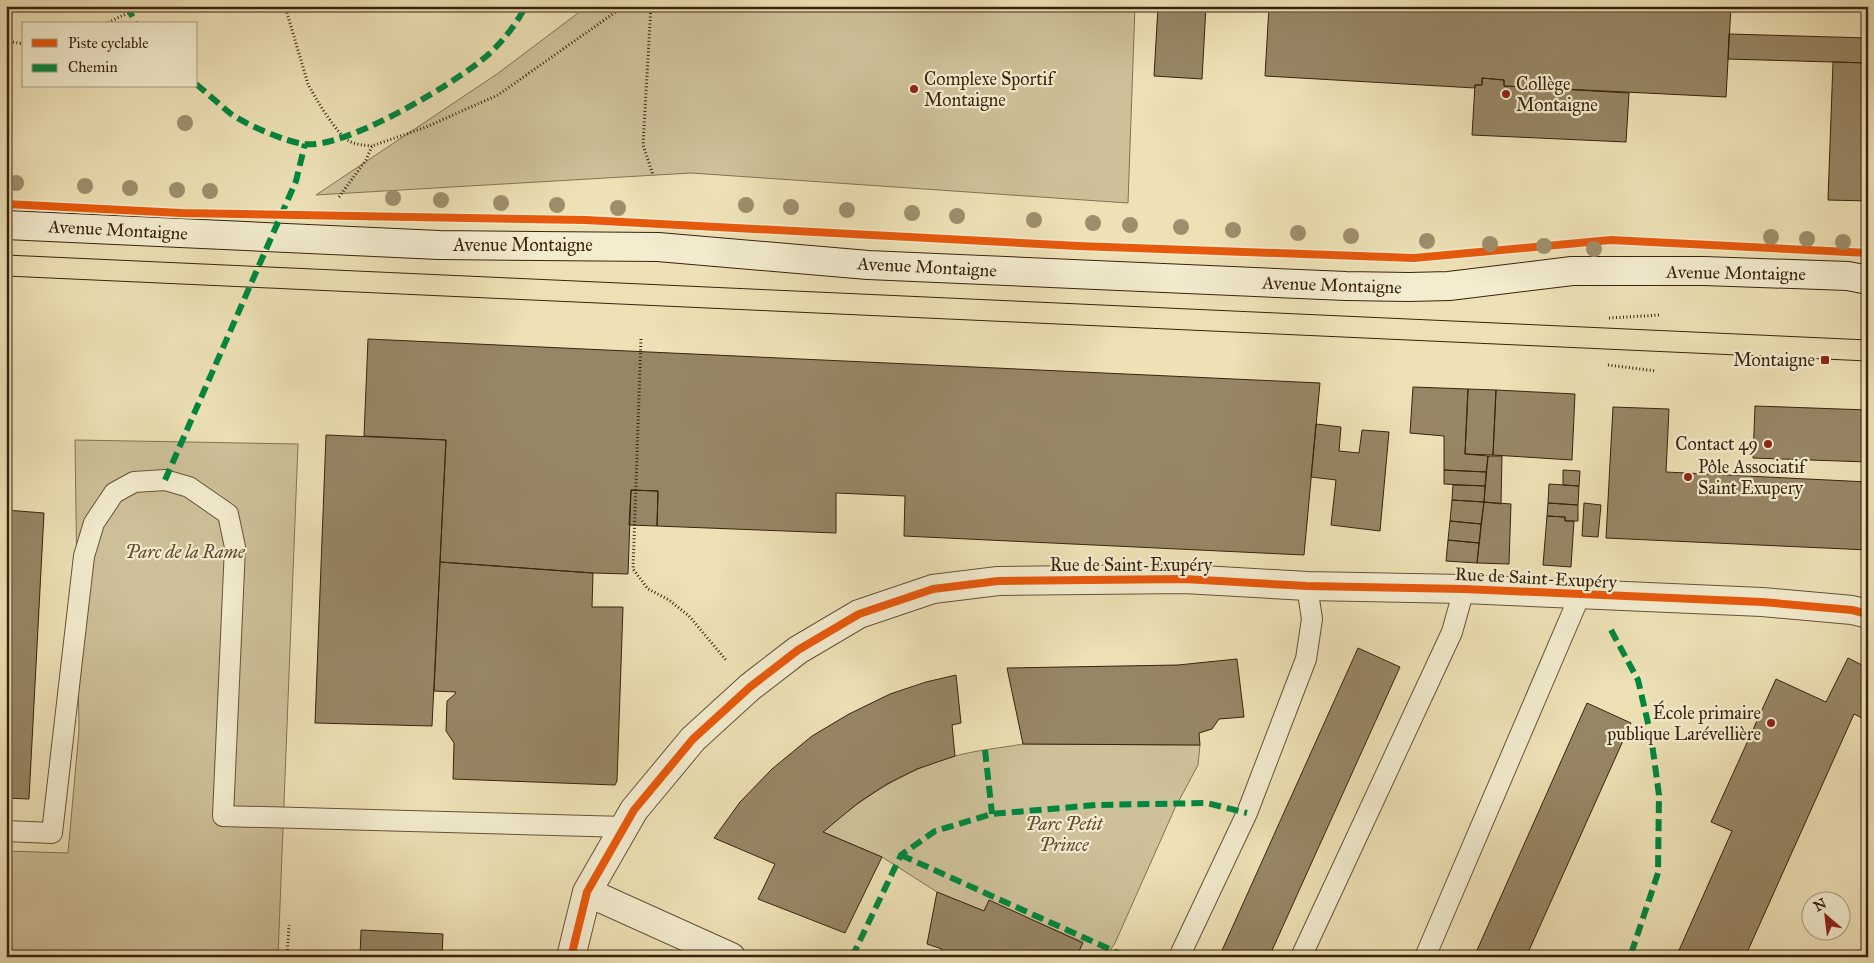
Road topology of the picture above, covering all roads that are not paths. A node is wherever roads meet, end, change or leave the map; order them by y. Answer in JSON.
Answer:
{"nodes":[{"id":1,"x":6,"y":225,"type":"edge"},
{"id":2,"x":1861,"y":277,"type":"edge"},
{"id":3,"x":1307,"y":586,"type":"junction"},
{"id":4,"x":1464,"y":589,"type":"junction"},
{"id":5,"x":1580,"y":595,"type":"junction"},
{"id":6,"x":1868,"y":614,"type":"edge"},
{"id":7,"x":625,"y":826,"type":"junction"},
{"id":8,"x":6,"y":831,"type":"edge"},
{"id":9,"x":587,"y":892,"type":"junction"},
{"id":10,"x":571,"y":957,"type":"edge"},
{"id":11,"x":731,"y":957,"type":"edge"},
{"id":12,"x":1179,"y":957,"type":"edge"},
{"id":13,"x":1301,"y":957,"type":"edge"},
{"id":14,"x":1425,"y":957,"type":"edge"}],
"edges":[{"from":1,"to":2,"type":"main road","name":"Avenue Montaigne"},
{"from":3,"to":4,"type":"main road","name":"Rue de Saint-Exupéry"},
{"from":3,"to":7,"type":"main road","name":"Rue de Saint-Exupéry"},
{"from":3,"to":12,"type":"lane"},
{"from":4,"to":5,"type":"main road","name":"Rue de Saint-Exupéry"},
{"from":4,"to":13,"type":"lane"},
{"from":5,"to":6,"type":"main road","name":"Rue de Saint-Exupéry"},
{"from":5,"to":14,"type":"lane"},
{"from":7,"to":8,"type":"lane"},
{"from":7,"to":9,"type":"main road","name":"Rue de Saint-Exupéry"},
{"from":9,"to":10,"type":"main road","name":"Rue de Saint-Exupéry"},
{"from":9,"to":11,"type":"main road"}]}
